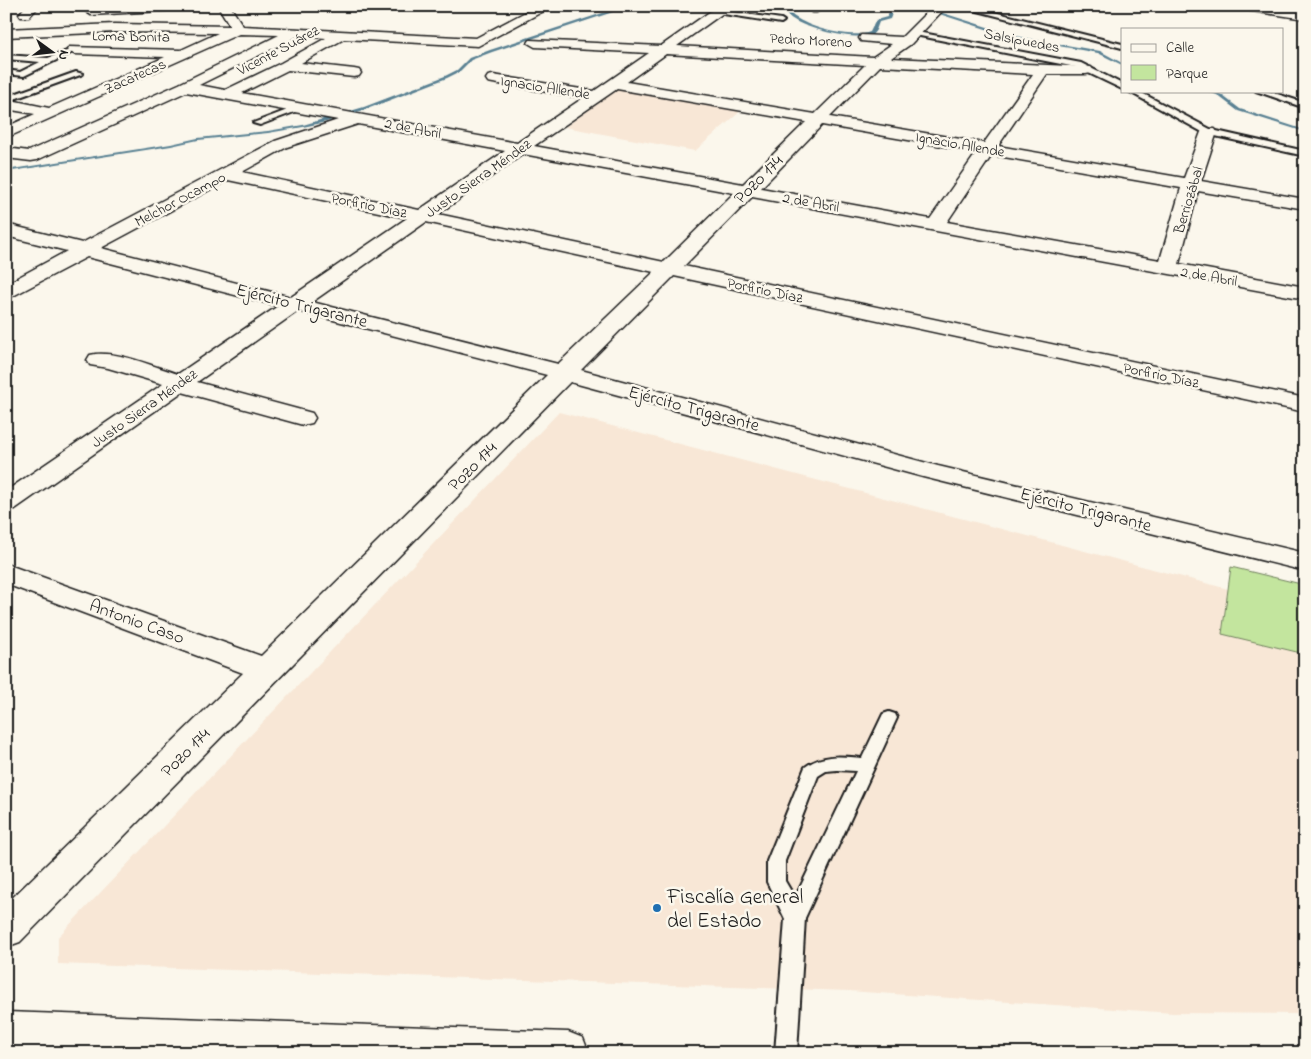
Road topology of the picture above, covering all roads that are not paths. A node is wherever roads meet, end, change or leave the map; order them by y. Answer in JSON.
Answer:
{"nodes":[{"id":1,"x":177,"y":6,"type":"edge"},
{"id":2,"x":224,"y":6,"type":"edge"},
{"id":3,"x":546,"y":6,"type":"edge"},
{"id":4,"x":822,"y":6,"type":"edge"},
{"id":5,"x":961,"y":6,"type":"edge"},
{"id":6,"x":1245,"y":6,"type":"edge"},
{"id":7,"x":95,"y":8,"type":"edge"},
{"id":8,"x":723,"y":9,"type":"edge"},
{"id":9,"x":814,"y":11,"type":"dead end"},
{"id":10,"x":25,"y":12,"type":"edge"},
{"id":11,"x":74,"y":12,"type":"dead end"},
{"id":12,"x":1305,"y":15,"type":"edge"},
{"id":13,"x":781,"y":21,"type":"dead end"},
{"id":14,"x":925,"y":21,"type":"edge"},
{"id":15,"x":115,"y":28,"type":"junction"},
{"id":16,"x":239,"y":30,"type":"junction"},
{"id":17,"x":23,"y":32,"type":"junction"},
{"id":18,"x":295,"y":32,"type":"junction"},
{"id":19,"x":6,"y":33,"type":"edge"},
{"id":20,"x":343,"y":34,"type":"junction"},
{"id":21,"x":866,"y":38,"type":"dead end"},
{"id":22,"x":6,"y":42,"type":"edge"},
{"id":23,"x":535,"y":43,"type":"dead end"},
{"id":24,"x":1121,"y":46,"type":"edge"},
{"id":25,"x":74,"y":50,"type":"junction"},
{"id":26,"x":665,"y":50,"type":"junction"},
{"id":27,"x":186,"y":53,"type":"junction"},
{"id":28,"x":6,"y":57,"type":"edge"},
{"id":29,"x":49,"y":60,"type":"junction"},
{"id":30,"x":878,"y":60,"type":"junction"},
{"id":31,"x":286,"y":66,"type":"junction"},
{"id":32,"x":1043,"y":70,"type":"junction"},
{"id":33,"x":1086,"y":70,"type":"junction"},
{"id":34,"x":144,"y":71,"type":"junction"},
{"id":35,"x":6,"y":72,"type":"edge"},
{"id":36,"x":354,"y":72,"type":"dead end"},
{"id":37,"x":79,"y":74,"type":"dead end"},
{"id":38,"x":493,"y":79,"type":"dead end"},
{"id":39,"x":198,"y":80,"type":"junction"},
{"id":40,"x":614,"y":84,"type":"junction"},
{"id":41,"x":184,"y":87,"type":"junction"},
{"id":42,"x":1121,"y":87,"type":"edge"},
{"id":43,"x":1134,"y":92,"type":"edge"},
{"id":44,"x":1263,"y":92,"type":"edge"},
{"id":45,"x":229,"y":94,"type":"junction"},
{"id":46,"x":598,"y":96,"type":"junction"},
{"id":47,"x":6,"y":100,"type":"edge"},
{"id":48,"x":6,"y":104,"type":"edge"},
{"id":49,"x":1305,"y":106,"type":"edge"},
{"id":50,"x":301,"y":108,"type":"junction"},
{"id":51,"x":51,"y":113,"type":"junction"},
{"id":52,"x":355,"y":118,"type":"junction"},
{"id":53,"x":818,"y":119,"type":"junction"},
{"id":54,"x":256,"y":123,"type":"dead end"},
{"id":55,"x":1209,"y":132,"type":"junction"},
{"id":56,"x":6,"y":133,"type":"edge"},
{"id":57,"x":521,"y":149,"type":"junction"},
{"id":58,"x":988,"y":149,"type":"junction"},
{"id":59,"x":6,"y":153,"type":"edge"},
{"id":60,"x":1305,"y":154,"type":"edge"},
{"id":61,"x":226,"y":174,"type":"junction"},
{"id":62,"x":1191,"y":184,"type":"junction"},
{"id":63,"x":747,"y":190,"type":"junction"},
{"id":64,"x":1305,"y":204,"type":"edge"},
{"id":65,"x":422,"y":216,"type":"junction"},
{"id":66,"x":935,"y":225,"type":"junction"},
{"id":67,"x":6,"y":230,"type":"edge"},
{"id":68,"x":84,"y":250,"type":"junction"},
{"id":69,"x":1168,"y":268,"type":"junction"},
{"id":70,"x":668,"y":269,"type":"junction"},
{"id":71,"x":6,"y":292,"type":"edge"},
{"id":72,"x":1305,"y":293,"type":"edge"},
{"id":73,"x":296,"y":304,"type":"junction"},
{"id":74,"x":98,"y":360,"type":"dead end"},
{"id":75,"x":564,"y":373,"type":"junction"},
{"id":76,"x":180,"y":383,"type":"junction"},
{"id":77,"x":1305,"y":405,"type":"edge"},
{"id":78,"x":303,"y":418,"type":"dead end"},
{"id":79,"x":6,"y":503,"type":"edge"},
{"id":80,"x":1305,"y":562,"type":"edge"},
{"id":81,"x":6,"y":573,"type":"edge"},
{"id":82,"x":267,"y":670,"type":"junction"},
{"id":83,"x":889,"y":718,"type":"dead end"},
{"id":84,"x":867,"y":764,"type":"junction"},
{"id":85,"x":795,"y":918,"type":"junction"},
{"id":86,"x":6,"y":930,"type":"edge"},
{"id":87,"x":6,"y":1032,"type":"edge"},
{"id":88,"x":568,"y":1053,"type":"edge"},
{"id":89,"x":786,"y":1053,"type":"edge"}],
"edges":[{"from":1,"to":7,"type":"street"},
{"from":2,"to":16,"type":"street"},
{"from":3,"to":20,"type":"street"},
{"from":4,"to":9,"type":"lane"},
{"from":5,"to":24,"type":"lane"},
{"from":6,"to":12,"type":"street"},
{"from":7,"to":11,"type":"street"},
{"from":8,"to":13,"type":"lane"},
{"from":8,"to":26,"type":"street","name":"Justo Sierra Méndez"},
{"from":10,"to":17,"type":"street"},
{"from":14,"to":21,"type":"street"},
{"from":14,"to":30,"type":"street","name":"Pozo 174"},
{"from":14,"to":33,"type":"lane","name":"Salsipuedes"},
{"from":15,"to":16,"type":"street"},
{"from":15,"to":17,"type":"street"},
{"from":15,"to":25,"type":"street"},
{"from":16,"to":18,"type":"street"},
{"from":16,"to":27,"type":"street","name":"Zacatecas"},
{"from":17,"to":19,"type":"street"},
{"from":17,"to":22,"type":"street"},
{"from":18,"to":20,"type":"street"},
{"from":18,"to":39,"type":"street"},
{"from":20,"to":31,"type":"street","name":"Vicente Suárez"},
{"from":23,"to":26,"type":"street","name":"Pedro Moreno"},
{"from":25,"to":27,"type":"street","name":"Loma Bonita"},
{"from":25,"to":29,"type":"lane"},
{"from":26,"to":30,"type":"street","name":"Pedro Moreno"},
{"from":26,"to":40,"type":"street","name":"Justo Sierra Méndez"},
{"from":27,"to":34,"type":"street","name":"Zacatecas"},
{"from":28,"to":29,"type":"lane"},
{"from":29,"to":35,"type":"lane"},
{"from":30,"to":32,"type":"street","name":"Pedro Moreno"},
{"from":30,"to":53,"type":"street","name":"Pozo 174"},
{"from":31,"to":36,"type":"street"},
{"from":31,"to":45,"type":"street","name":"Vicente Suárez"},
{"from":32,"to":33,"type":"street","name":"Pedro Moreno"},
{"from":32,"to":58,"type":"street"},
{"from":33,"to":42,"type":"lane","name":"Salsipuedes"},
{"from":34,"to":39,"type":"street"},
{"from":34,"to":51,"type":"street","name":"Zacatecas"},
{"from":37,"to":47,"type":"lane"},
{"from":38,"to":46,"type":"street","name":"Ignacio Allende"},
{"from":39,"to":41,"type":"street"},
{"from":40,"to":46,"type":"street","name":"Justo Sierra Méndez"},
{"from":40,"to":53,"type":"street","name":"Ignacio Allende"},
{"from":41,"to":45,"type":"street","name":"2 de Abril"},
{"from":41,"to":59,"type":"street"},
{"from":43,"to":55,"type":"lane"},
{"from":44,"to":49,"type":"lane"},
{"from":45,"to":50,"type":"street","name":"2 de Abril"},
{"from":46,"to":57,"type":"street","name":"Justo Sierra Méndez"},
{"from":48,"to":51,"type":"street"},
{"from":50,"to":52,"type":"street","name":"2 de Abril"},
{"from":50,"to":54,"type":"lane"},
{"from":51,"to":56,"type":"street","name":"Zacatecas"},
{"from":52,"to":57,"type":"street","name":"2 de Abril"},
{"from":52,"to":61,"type":"street","name":"Melchor Ocampo"},
{"from":53,"to":58,"type":"street","name":"Ignacio Allende"},
{"from":53,"to":63,"type":"street","name":"Pozo 174"},
{"from":55,"to":60,"type":"lane"},
{"from":55,"to":62,"type":"street","name":"Berriozábal"},
{"from":57,"to":63,"type":"street","name":"2 de Abril"},
{"from":57,"to":65,"type":"street","name":"Justo Sierra Méndez"},
{"from":58,"to":62,"type":"street","name":"Ignacio Allende"},
{"from":58,"to":66,"type":"street"},
{"from":61,"to":65,"type":"street","name":"Porfirio Díaz"},
{"from":61,"to":68,"type":"street","name":"Melchor Ocampo"},
{"from":62,"to":64,"type":"street","name":"Ignacio Allende"},
{"from":62,"to":69,"type":"street","name":"Berriozábal"},
{"from":63,"to":66,"type":"street","name":"2 de Abril"},
{"from":63,"to":70,"type":"street","name":"Pozo 174"},
{"from":65,"to":70,"type":"street","name":"Porfirio Díaz"},
{"from":65,"to":73,"type":"street","name":"Justo Sierra Méndez"},
{"from":66,"to":69,"type":"street","name":"2 de Abril"},
{"from":67,"to":68,"type":"street","name":"Ejército Trigarante"},
{"from":68,"to":71,"type":"street","name":"Melchor Ocampo"},
{"from":68,"to":73,"type":"street","name":"Ejército Trigarante"},
{"from":69,"to":72,"type":"street","name":"2 de Abril"},
{"from":70,"to":75,"type":"street","name":"Pozo 174"},
{"from":70,"to":77,"type":"street","name":"Porfirio Díaz"},
{"from":73,"to":75,"type":"street","name":"Ejército Trigarante"},
{"from":73,"to":76,"type":"street","name":"Justo Sierra Méndez"},
{"from":74,"to":76,"type":"street"},
{"from":75,"to":80,"type":"street","name":"Ejército Trigarante"},
{"from":75,"to":82,"type":"street","name":"Pozo 174"},
{"from":76,"to":78,"type":"street"},
{"from":76,"to":79,"type":"street","name":"Justo Sierra Méndez"},
{"from":81,"to":82,"type":"street","name":"Antonio Caso"},
{"from":82,"to":86,"type":"street","name":"Pozo 174"},
{"from":83,"to":84,"type":"lane"},
{"from":84,"to":85,"type":"lane"},
{"from":84,"to":85,"type":"lane"},
{"from":85,"to":89,"type":"lane"},
{"from":87,"to":88,"type":"street"}]}
